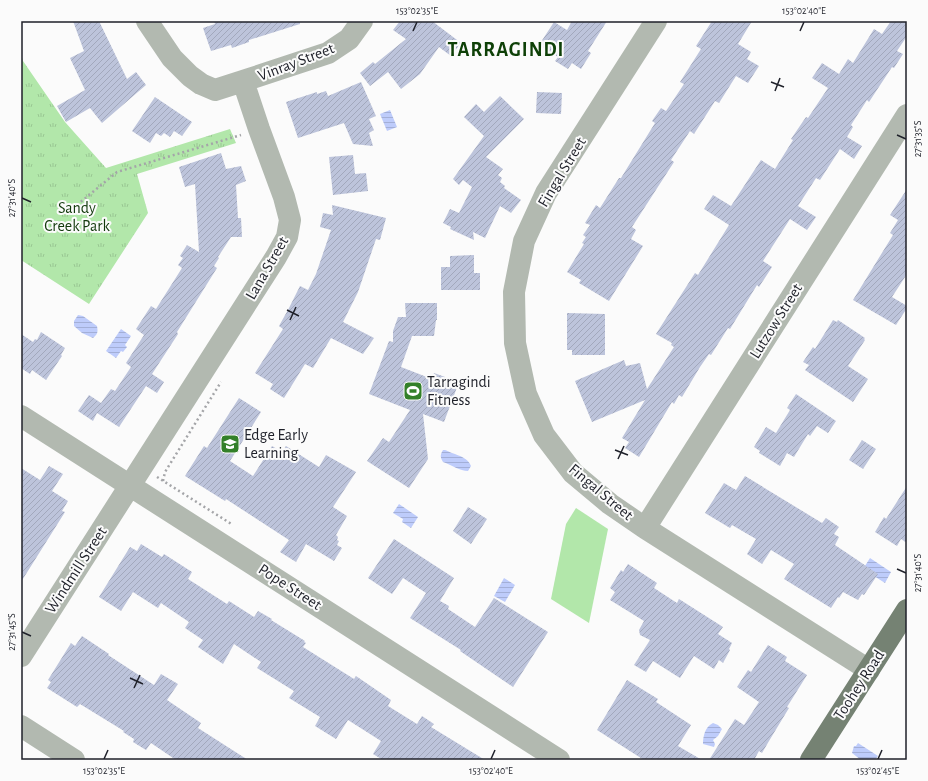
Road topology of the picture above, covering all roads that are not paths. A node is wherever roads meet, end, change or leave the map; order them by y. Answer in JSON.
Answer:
{"nodes":[{"id":1,"x":147,"y":21,"type":"edge"},
{"id":2,"x":362,"y":21,"type":"edge"},
{"id":3,"x":656,"y":21,"type":"edge"},
{"id":4,"x":244,"y":81,"type":"junction"},
{"id":5,"x":907,"y":115,"type":"edge"},
{"id":6,"x":21,"y":416,"type":"edge"},
{"id":7,"x":130,"y":485,"type":"junction"},
{"id":8,"x":645,"y":528,"type":"junction"},
{"id":9,"x":907,"y":610,"type":"edge"},
{"id":10,"x":21,"y":656,"type":"edge"},
{"id":11,"x":869,"y":670,"type":"junction"},
{"id":12,"x":21,"y":726,"type":"edge"},
{"id":13,"x":74,"y":760,"type":"edge"},
{"id":14,"x":559,"y":760,"type":"edge"},
{"id":15,"x":811,"y":760,"type":"edge"}],
"edges":[{"from":1,"to":4,"type":"street"},
{"from":2,"to":4,"type":"street","name":"Vinray Street"},
{"from":3,"to":8,"type":"street","name":"Fingal Street"},
{"from":4,"to":7,"type":"street","name":"Lana Street"},
{"from":5,"to":8,"type":"street","name":"Lutzow Street"},
{"from":6,"to":7,"type":"street","name":"Pope Street"},
{"from":7,"to":10,"type":"street","name":"Windmill Street"},
{"from":7,"to":14,"type":"street","name":"Pope Street"},
{"from":8,"to":11,"type":"street","name":"Fingal Street"},
{"from":9,"to":11,"type":"main road","name":"Toohey Road"},
{"from":11,"to":15,"type":"main road","name":"Toohey Road"},
{"from":12,"to":13,"type":"street"}]}
